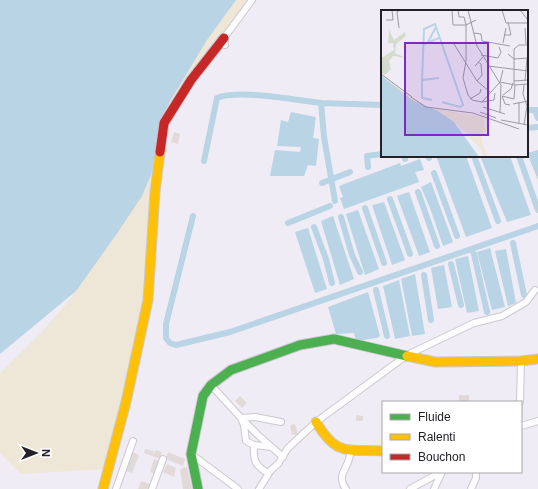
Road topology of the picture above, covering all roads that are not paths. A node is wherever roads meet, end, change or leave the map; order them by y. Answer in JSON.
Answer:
{"nodes":[{"id":1,"x":252,"y":0,"type":"edge"},
{"id":2,"x":224,"y":42,"type":"joint"},
{"id":3,"x":535,"y":290,"type":"dead end"},
{"id":4,"x":408,"y":355,"type":"junction"},
{"id":5,"x":538,"y":359,"type":"edge"},
{"id":6,"x":521,"y":361,"type":"junction"},
{"id":7,"x":211,"y":385,"type":"junction"},
{"id":8,"x":520,"y":401,"type":"edge"},
{"id":9,"x":241,"y":418,"type":"junction"},
{"id":10,"x":538,"y":421,"type":"edge"},
{"id":11,"x":281,"y":422,"type":"dead end"},
{"id":12,"x":316,"y":422,"type":"junction"},
{"id":13,"x":522,"y":426,"type":"edge"},
{"id":14,"x":133,"y":441,"type":"dead end"},
{"id":15,"x":254,"y":445,"type":"junction"},
{"id":16,"x":271,"y":447,"type":"junction"},
{"id":17,"x":350,"y":451,"type":"junction"},
{"id":18,"x":382,"y":451,"type":"edge"},
{"id":19,"x":191,"y":454,"type":"junction"},
{"id":20,"x":283,"y":457,"type":"junction"},
{"id":21,"x":163,"y":459,"type":"dead end"},
{"id":22,"x":268,"y":473,"type":"junction"},
{"id":23,"x":439,"y":473,"type":"edge"},
{"id":24,"x":441,"y":473,"type":"edge"},
{"id":25,"x":476,"y":473,"type":"edge"},
{"id":26,"x":103,"y":489,"type":"edge"},
{"id":27,"x":116,"y":489,"type":"edge"},
{"id":28,"x":152,"y":489,"type":"edge"},
{"id":29,"x":198,"y":489,"type":"edge"},
{"id":30,"x":238,"y":489,"type":"edge"},
{"id":31,"x":259,"y":489,"type":"edge"},
{"id":32,"x":346,"y":489,"type":"edge"},
{"id":33,"x":410,"y":489,"type":"edge"},
{"id":34,"x":434,"y":489,"type":"edge"},
{"id":35,"x":470,"y":489,"type":"edge"}],
"edges":[{"from":1,"to":2,"type":"street"},
{"from":2,"to":26,"type":"street"},
{"from":3,"to":4,"type":"street"},
{"from":4,"to":6,"type":"street"},
{"from":4,"to":7,"type":"street"},
{"from":4,"to":12,"type":"street"},
{"from":5,"to":6,"type":"street"},
{"from":6,"to":8,"type":"street"},
{"from":7,"to":9,"type":"street"},
{"from":7,"to":19,"type":"street"},
{"from":9,"to":11,"type":"street"},
{"from":9,"to":15,"type":"street"},
{"from":9,"to":16,"type":"street"},
{"from":10,"to":13,"type":"street"},
{"from":12,"to":17,"type":"street"},
{"from":12,"to":20,"type":"street"},
{"from":14,"to":27,"type":"street"},
{"from":15,"to":16,"type":"street"},
{"from":15,"to":22,"type":"street"},
{"from":16,"to":20,"type":"street"},
{"from":17,"to":18,"type":"street"},
{"from":17,"to":32,"type":"street"},
{"from":19,"to":29,"type":"street"},
{"from":19,"to":30,"type":"street"},
{"from":20,"to":22,"type":"street"},
{"from":21,"to":28,"type":"street"},
{"from":22,"to":31,"type":"street"},
{"from":23,"to":33,"type":"street"},
{"from":24,"to":34,"type":"street"},
{"from":25,"to":35,"type":"street"}]}
